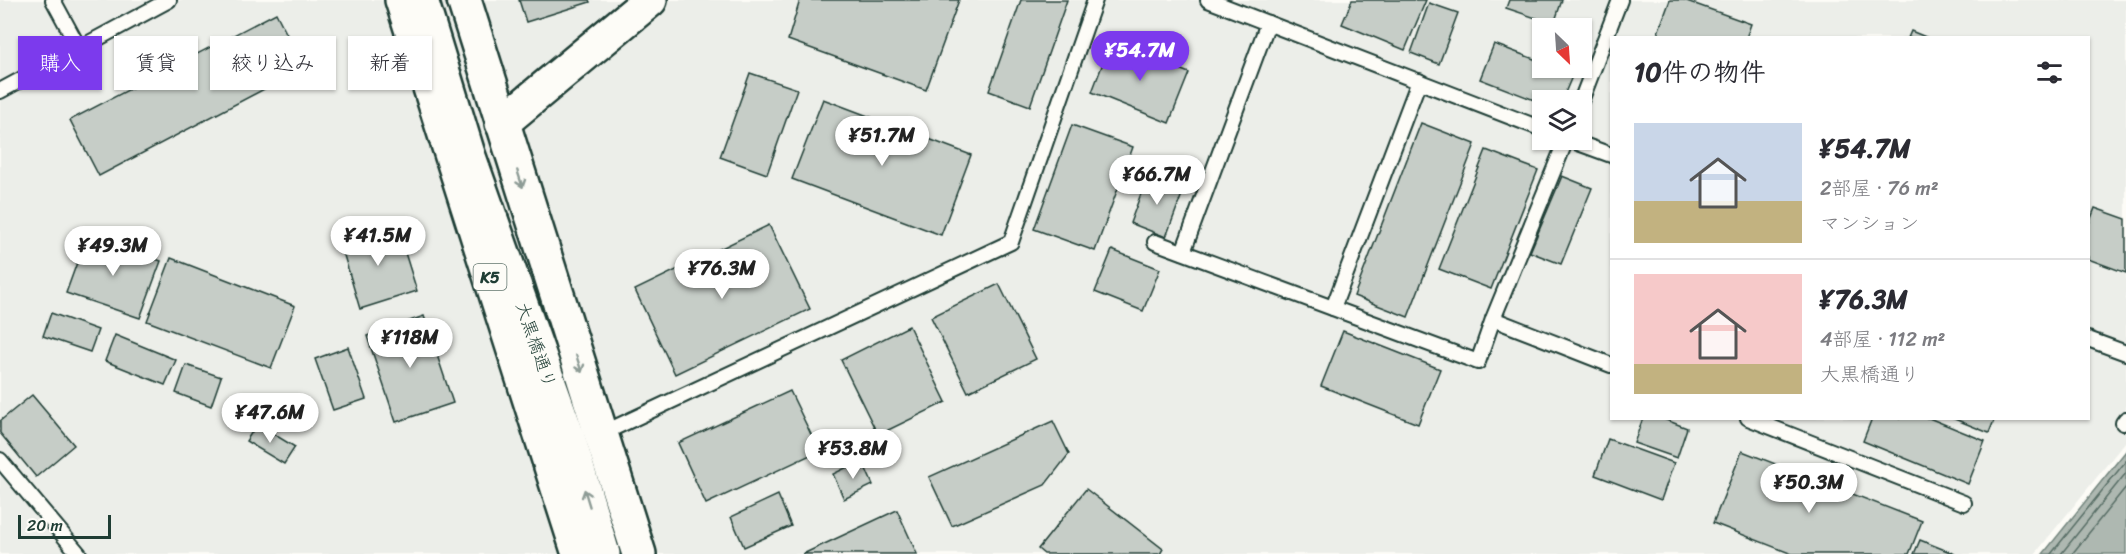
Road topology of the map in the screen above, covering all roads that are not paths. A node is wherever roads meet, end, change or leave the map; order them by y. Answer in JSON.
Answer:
{"nodes":[{"id":1,"x":53,"y":0,"type":"edge"},
{"id":2,"x":169,"y":0,"type":"edge"},
{"id":3,"x":385,"y":0,"type":"edge"},
{"id":4,"x":402,"y":0,"type":"edge"},
{"id":5,"x":421,"y":0,"type":"edge"},
{"id":6,"x":464,"y":0,"type":"edge"},
{"id":7,"x":650,"y":0,"type":"edge"},
{"id":8,"x":1095,"y":0,"type":"edge"},
{"id":9,"x":1208,"y":0,"type":"edge"},
{"id":10,"x":1620,"y":0,"type":"edge"},
{"id":11,"x":1269,"y":23,"type":"junction"},
{"id":12,"x":72,"y":36,"type":"edge"},
{"id":13,"x":102,"y":36,"type":"edge"},
{"id":14,"x":18,"y":81,"type":"edge"},
{"id":15,"x":1419,"y":81,"type":"junction"},
{"id":16,"x":1585,"y":90,"type":"edge"},
{"id":17,"x":0,"y":91,"type":"edge"},
{"id":18,"x":502,"y":123,"type":"junction"},
{"id":19,"x":1532,"y":125,"type":"edge"},
{"id":20,"x":1592,"y":148,"type":"edge"},
{"id":21,"x":1564,"y":150,"type":"edge"},
{"id":22,"x":1610,"y":155,"type":"edge"},
{"id":23,"x":1155,"y":242,"type":"dead end"},
{"id":24,"x":1183,"y":252,"type":"junction"},
{"id":25,"x":1333,"y":308,"type":"junction"},
{"id":26,"x":1493,"y":319,"type":"junction"},
{"id":27,"x":2090,"y":340,"type":"edge"},
{"id":28,"x":2126,"y":353,"type":"edge"},
{"id":29,"x":1610,"y":365,"type":"edge"},
{"id":30,"x":1753,"y":420,"type":"edge"},
{"id":31,"x":601,"y":434,"type":"junction"},
{"id":32,"x":0,"y":460,"type":"edge"},
{"id":33,"x":1964,"y":503,"type":"dead end"},
{"id":34,"x":79,"y":554,"type":"edge"},
{"id":35,"x":562,"y":554,"type":"edge"},
{"id":36,"x":579,"y":554,"type":"edge"},
{"id":37,"x":603,"y":554,"type":"edge"},
{"id":38,"x":639,"y":554,"type":"edge"}],
"edges":[{"from":1,"to":12,"type":"lane"},
{"from":2,"to":13,"type":"lane"},
{"from":3,"to":35,"type":"main road","number":"K5"},
{"from":4,"to":36,"type":"main road","number":"K5"},
{"from":37,"to":5,"type":"main road","name":"大黒橋通り","one_way":true},
{"from":6,"to":18,"type":"main road","name":"大黒橋通り"},
{"from":7,"to":18,"type":"main road"},
{"from":8,"to":31,"type":"lane"},
{"from":9,"to":11,"type":"lane"},
{"from":10,"to":16,"type":"lane"},
{"from":11,"to":15,"type":"lane"},
{"from":11,"to":24,"type":"lane"},
{"from":14,"to":17,"type":"lane"},
{"from":15,"to":19,"type":"lane"},
{"from":15,"to":25,"type":"lane"},
{"from":18,"to":31,"type":"main road","name":"大黒橋通り","one_way":true},
{"from":20,"to":22,"type":"lane"},
{"from":21,"to":26,"type":"lane"},
{"from":23,"to":24,"type":"lane"},
{"from":24,"to":25,"type":"lane"},
{"from":25,"to":26,"type":"lane"},
{"from":26,"to":29,"type":"lane"},
{"from":27,"to":28,"type":"lane"},
{"from":30,"to":33,"type":"lane"},
{"from":31,"to":38,"type":"main road","name":"大黒橋通り"},
{"from":32,"to":34,"type":"lane"}]}
